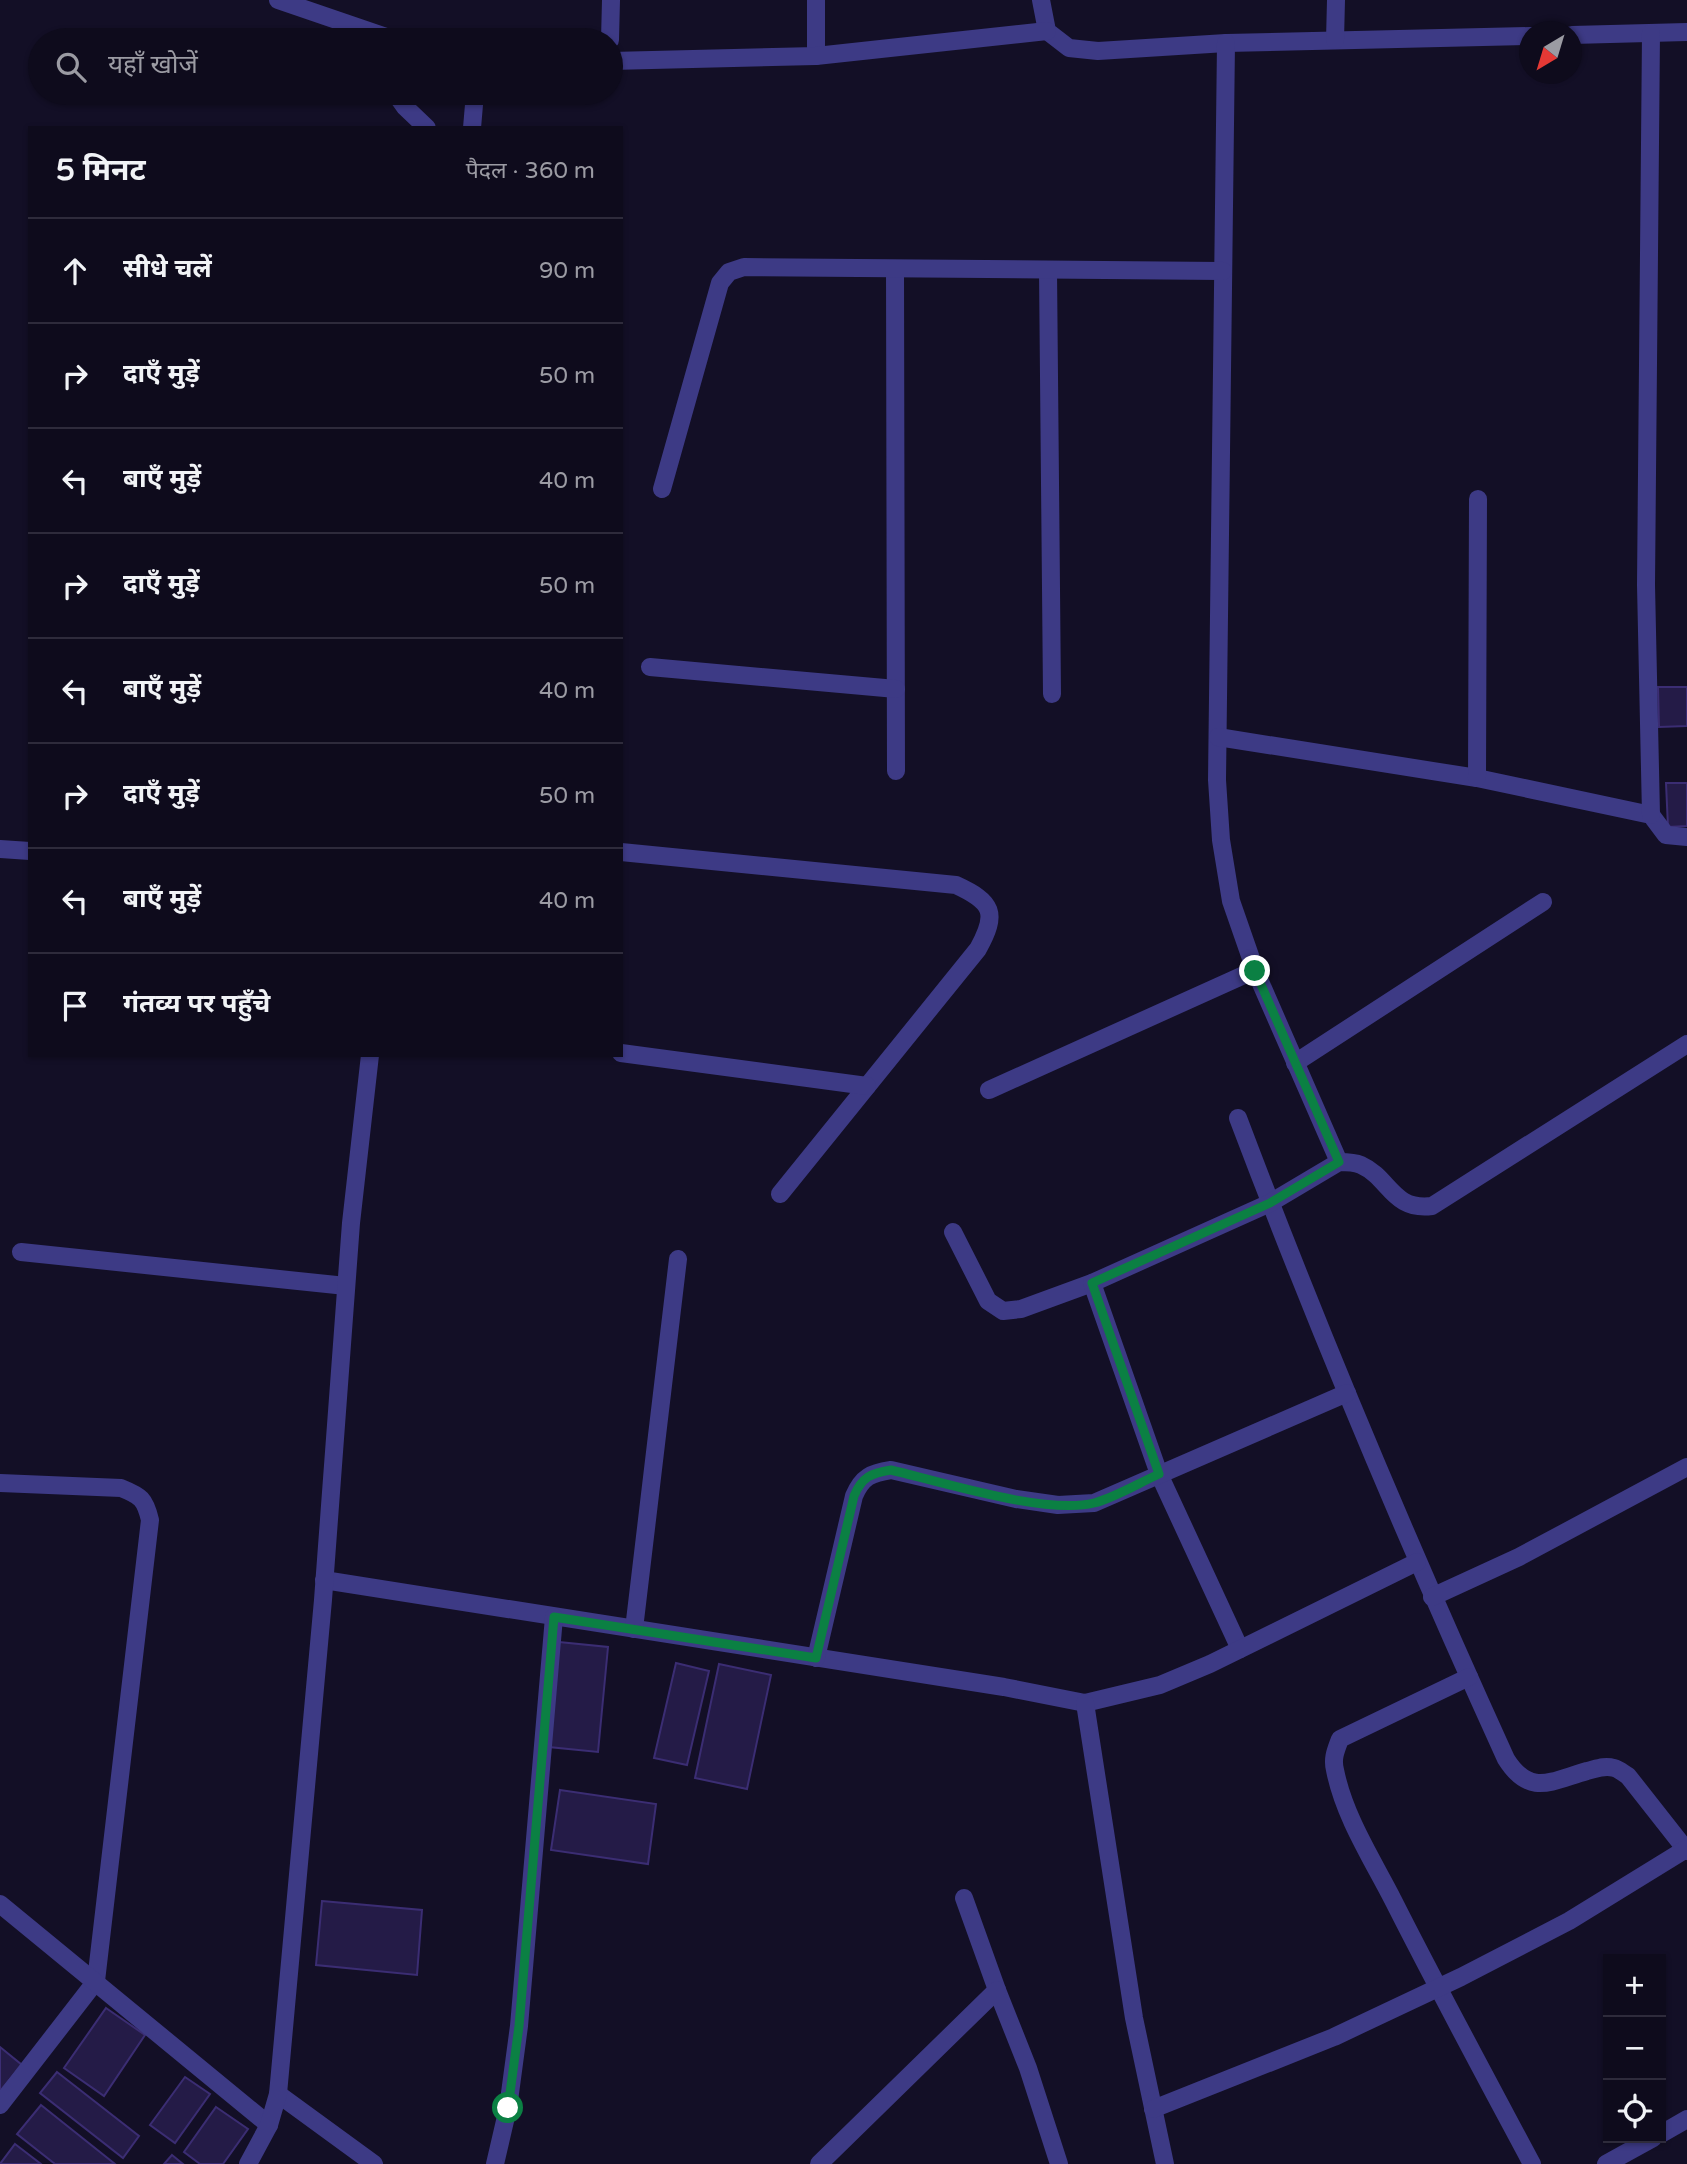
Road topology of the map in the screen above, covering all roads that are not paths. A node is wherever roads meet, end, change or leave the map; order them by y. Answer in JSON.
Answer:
{"nodes":[{"id":1,"x":278,"y":0,"type":"edge"},
{"id":2,"x":611,"y":0,"type":"edge"},
{"id":3,"x":816,"y":0,"type":"edge"},
{"id":4,"x":1041,"y":0,"type":"edge"},
{"id":5,"x":1336,"y":0,"type":"edge"},
{"id":6,"x":360,"y":28,"type":"edge"},
{"id":7,"x":610,"y":28,"type":"edge"},
{"id":8,"x":1047,"y":31,"type":"junction"},
{"id":9,"x":1687,"y":32,"type":"edge"},
{"id":10,"x":1651,"y":33,"type":"junction"},
{"id":11,"x":1582,"y":35,"type":"edge"},
{"id":12,"x":1519,"y":36,"type":"edge"},
{"id":13,"x":1335,"y":40,"type":"junction"},
{"id":14,"x":1226,"y":43,"type":"junction"},
{"id":15,"x":816,"y":57,"type":"junction"},
{"id":16,"x":623,"y":61,"type":"edge"},
{"id":17,"x":404,"y":105,"type":"edge"},
{"id":18,"x":474,"y":105,"type":"edge"},
{"id":19,"x":425,"y":126,"type":"edge"},
{"id":20,"x":472,"y":126,"type":"edge"},
{"id":21,"x":895,"y":269,"type":"junction"},
{"id":22,"x":1048,"y":270,"type":"junction"},
{"id":23,"x":1223,"y":271,"type":"junction"},
{"id":24,"x":662,"y":489,"type":"dead end"},
{"id":25,"x":1478,"y":499,"type":"dead end"},
{"id":26,"x":650,"y":667,"type":"dead end"},
{"id":27,"x":896,"y":690,"type":"junction"},
{"id":28,"x":1052,"y":694,"type":"dead end"},
{"id":29,"x":1217,"y":737,"type":"junction"},
{"id":30,"x":897,"y":771,"type":"dead end"},
{"id":31,"x":1477,"y":778,"type":"junction"},
{"id":32,"x":1651,"y":815,"type":"junction"},
{"id":33,"x":1687,"y":837,"type":"edge"},
{"id":34,"x":0,"y":849,"type":"edge"},
{"id":35,"x":28,"y":851,"type":"edge"},
{"id":36,"x":623,"y":852,"type":"edge"},
{"id":37,"x":1543,"y":902,"type":"dead end"},
{"id":38,"x":1255,"y":971,"type":"junction"},
{"id":39,"x":1687,"y":1044,"type":"edge"},
{"id":40,"x":623,"y":1053,"type":"edge"},
{"id":41,"x":370,"y":1057,"type":"edge"},
{"id":42,"x":1295,"y":1063,"type":"junction"},
{"id":43,"x":867,"y":1086,"type":"junction"},
{"id":44,"x":989,"y":1090,"type":"dead end"},
{"id":45,"x":1238,"y":1118,"type":"dead end"},
{"id":46,"x":1339,"y":1162,"type":"junction"},
{"id":47,"x":780,"y":1194,"type":"dead end"},
{"id":48,"x":1270,"y":1203,"type":"junction"},
{"id":49,"x":953,"y":1233,"type":"dead end"},
{"id":50,"x":21,"y":1252,"type":"dead end"},
{"id":51,"x":678,"y":1259,"type":"dead end"},
{"id":52,"x":1092,"y":1283,"type":"junction"},
{"id":53,"x":346,"y":1286,"type":"junction"},
{"id":54,"x":1347,"y":1393,"type":"junction"},
{"id":55,"x":1687,"y":1467,"type":"edge"},
{"id":56,"x":1159,"y":1474,"type":"junction"},
{"id":57,"x":0,"y":1482,"type":"edge"},
{"id":58,"x":1417,"y":1562,"type":"junction"},
{"id":59,"x":324,"y":1580,"type":"junction"},
{"id":60,"x":1432,"y":1597,"type":"junction"},
{"id":61,"x":554,"y":1617,"type":"junction"},
{"id":62,"x":634,"y":1629,"type":"junction"},
{"id":63,"x":1240,"y":1649,"type":"junction"},
{"id":64,"x":816,"y":1658,"type":"junction"},
{"id":65,"x":1469,"y":1677,"type":"junction"},
{"id":66,"x":1085,"y":1703,"type":"junction"},
{"id":67,"x":1686,"y":1850,"type":"edge"},
{"id":68,"x":964,"y":1898,"type":"dead end"},
{"id":69,"x":0,"y":1904,"type":"edge"},
{"id":70,"x":96,"y":1981,"type":"junction"},
{"id":71,"x":1437,"y":1987,"type":"junction"},
{"id":72,"x":997,"y":1990,"type":"junction"},
{"id":73,"x":278,"y":2094,"type":"junction"},
{"id":74,"x":0,"y":2105,"type":"edge"},
{"id":75,"x":1153,"y":2109,"type":"junction"},
{"id":76,"x":1687,"y":2119,"type":"edge"},
{"id":77,"x":269,"y":2125,"type":"junction"},
{"id":78,"x":1666,"y":2131,"type":"edge"},
{"id":79,"x":1644,"y":2143,"type":"edge"},
{"id":80,"x":248,"y":2164,"type":"edge"},
{"id":81,"x":374,"y":2164,"type":"edge"},
{"id":82,"x":495,"y":2164,"type":"edge"},
{"id":83,"x":819,"y":2164,"type":"edge"},
{"id":84,"x":1059,"y":2164,"type":"edge"},
{"id":85,"x":1165,"y":2164,"type":"edge"},
{"id":86,"x":1532,"y":2164,"type":"edge"},
{"id":87,"x":1606,"y":2164,"type":"edge"}],
"edges":[{"from":1,"to":6,"type":"street"},
{"from":2,"to":7,"type":"street"},
{"from":3,"to":15,"type":"street"},
{"from":4,"to":8,"type":"street"},
{"from":5,"to":13,"type":"street"},
{"from":8,"to":14,"type":"street"},
{"from":8,"to":15,"type":"street"},
{"from":9,"to":10,"type":"street"},
{"from":10,"to":11,"type":"street"},
{"from":10,"to":32,"type":"street"},
{"from":12,"to":13,"type":"street"},
{"from":13,"to":14,"type":"street"},
{"from":14,"to":23,"type":"street"},
{"from":15,"to":16,"type":"street"},
{"from":17,"to":19,"type":"street"},
{"from":18,"to":20,"type":"street"},
{"from":21,"to":22,"type":"street"},
{"from":21,"to":24,"type":"street"},
{"from":21,"to":27,"type":"street"},
{"from":22,"to":23,"type":"street"},
{"from":22,"to":28,"type":"street"},
{"from":23,"to":29,"type":"street"},
{"from":25,"to":31,"type":"street"},
{"from":26,"to":27,"type":"street"},
{"from":27,"to":30,"type":"street"},
{"from":29,"to":31,"type":"street"},
{"from":29,"to":38,"type":"street"},
{"from":31,"to":32,"type":"street"},
{"from":32,"to":33,"type":"street"},
{"from":34,"to":35,"type":"street"},
{"from":36,"to":43,"type":"street"},
{"from":37,"to":42,"type":"street"},
{"from":38,"to":42,"type":"street"},
{"from":38,"to":44,"type":"street"},
{"from":39,"to":46,"type":"street"},
{"from":40,"to":43,"type":"street"},
{"from":41,"to":53,"type":"street"},
{"from":42,"to":46,"type":"street"},
{"from":43,"to":47,"type":"street"},
{"from":45,"to":48,"type":"street"},
{"from":46,"to":48,"type":"street"},
{"from":48,"to":52,"type":"street"},
{"from":48,"to":54,"type":"street"},
{"from":49,"to":52,"type":"street"},
{"from":50,"to":53,"type":"street"},
{"from":51,"to":62,"type":"street"},
{"from":52,"to":56,"type":"street"},
{"from":53,"to":59,"type":"street"},
{"from":54,"to":56,"type":"street"},
{"from":54,"to":58,"type":"street"},
{"from":55,"to":60,"type":"street"},
{"from":56,"to":63,"type":"street"},
{"from":56,"to":64,"type":"street"},
{"from":57,"to":70,"type":"street"},
{"from":58,"to":60,"type":"street"},
{"from":58,"to":63,"type":"street"},
{"from":59,"to":61,"type":"street"},
{"from":59,"to":73,"type":"street"},
{"from":60,"to":65,"type":"street"},
{"from":61,"to":62,"type":"street"},
{"from":61,"to":82,"type":"street"},
{"from":62,"to":64,"type":"street"},
{"from":63,"to":66,"type":"street"},
{"from":64,"to":66,"type":"street"},
{"from":65,"to":67,"type":"street"},
{"from":65,"to":71,"type":"street"},
{"from":66,"to":75,"type":"street"},
{"from":67,"to":71,"type":"street"},
{"from":68,"to":72,"type":"street"},
{"from":69,"to":70,"type":"street"},
{"from":70,"to":74,"type":"street"},
{"from":70,"to":77,"type":"street"},
{"from":71,"to":75,"type":"street"},
{"from":71,"to":86,"type":"street"},
{"from":72,"to":83,"type":"street"},
{"from":72,"to":84,"type":"street"},
{"from":73,"to":77,"type":"street"},
{"from":73,"to":81,"type":"street"},
{"from":75,"to":85,"type":"street"},
{"from":76,"to":78,"type":"street"},
{"from":77,"to":80,"type":"street"},
{"from":79,"to":87,"type":"street"}]}
